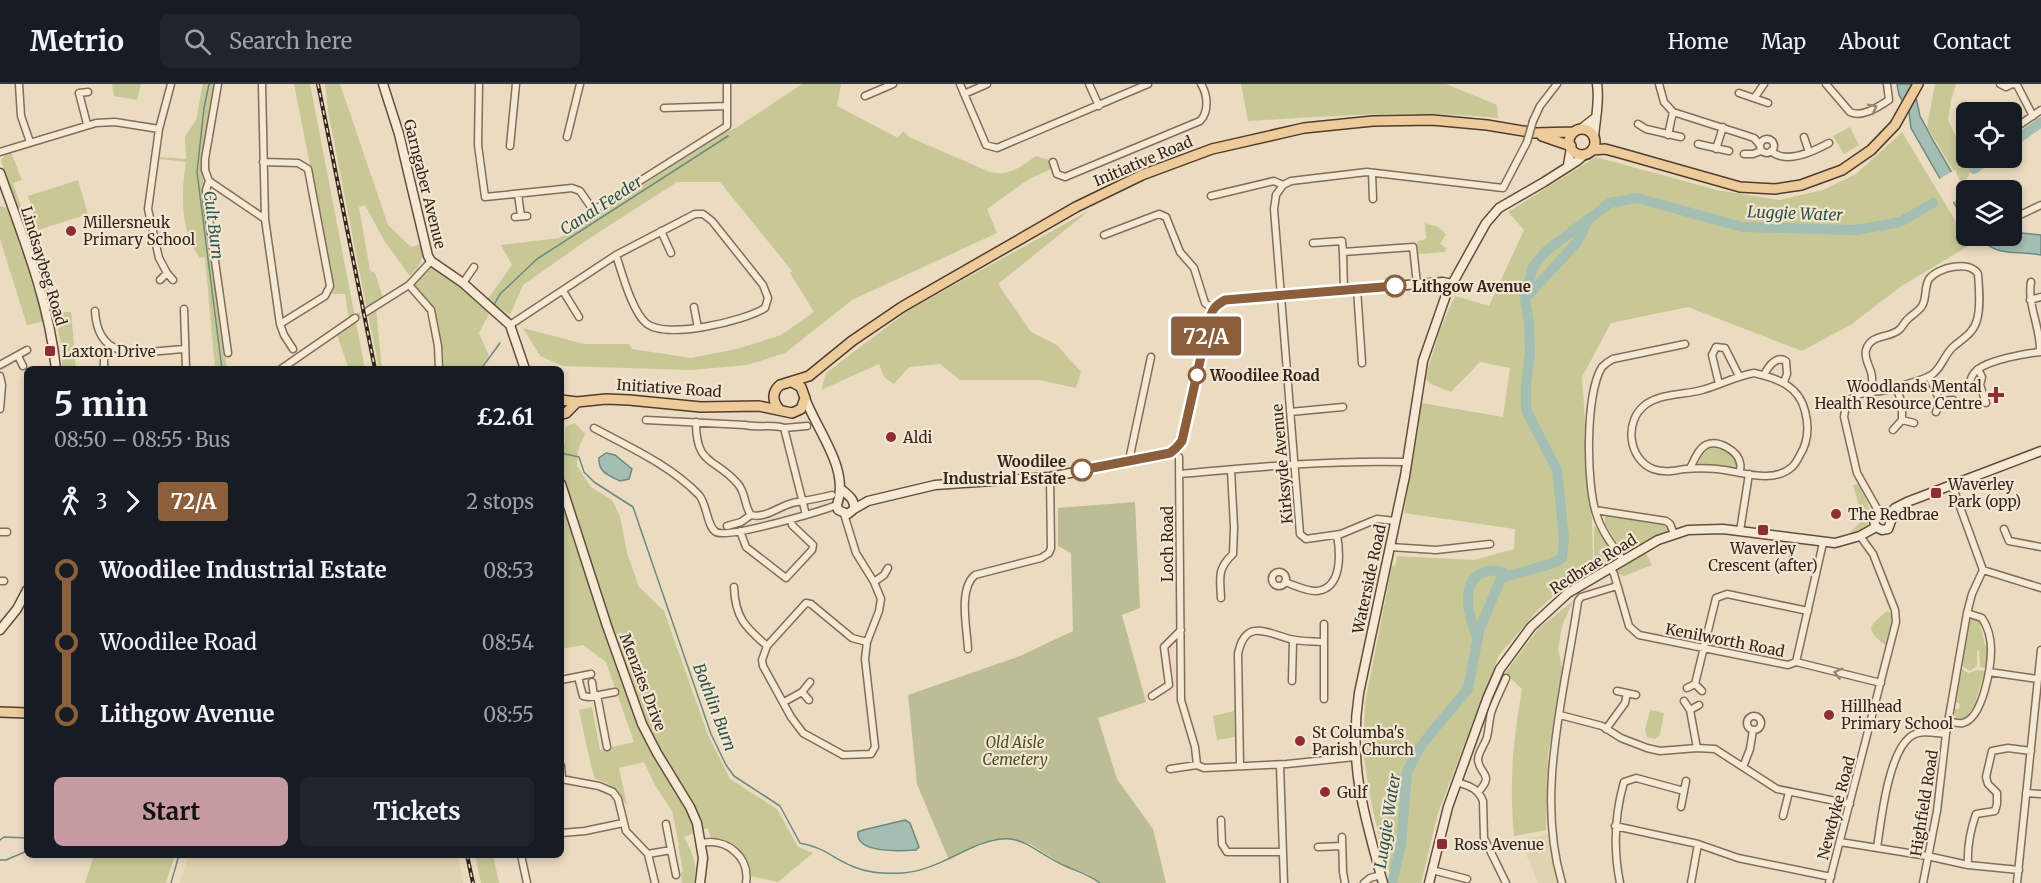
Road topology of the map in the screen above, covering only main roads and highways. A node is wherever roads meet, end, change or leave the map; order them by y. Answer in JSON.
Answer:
{"nodes":[{"id":1,"x":1918,"y":84,"type":"edge"},
{"id":2,"x":1577,"y":131,"type":"junction"},
{"id":3,"x":1535,"y":133,"type":"junction"},
{"id":4,"x":1592,"y":146,"type":"junction"},
{"id":5,"x":1571,"y":147,"type":"junction"},
{"id":6,"x":809,"y":376,"type":"junction"},
{"id":7,"x":792,"y":382,"type":"junction"},
{"id":8,"x":804,"y":394,"type":"junction"},
{"id":9,"x":774,"y":396,"type":"junction"},
{"id":10,"x":564,"y":400,"type":"edge"},
{"id":11,"x":577,"y":402,"type":"junction"},
{"id":12,"x":759,"y":406,"type":"junction"},
{"id":13,"x":564,"y":407,"type":"edge"},
{"id":14,"x":779,"y":409,"type":"junction"},
{"id":15,"x":564,"y":413,"type":"edge"},
{"id":16,"x":0,"y":712,"type":"edge"},
{"id":17,"x":24,"y":713,"type":"edge"}],
"edges":[{"from":1,"to":4,"type":"main road"},
{"from":2,"to":3,"type":"main road"},
{"from":2,"to":4,"type":"main road"},
{"from":2,"to":5,"type":"main road"},
{"from":3,"to":5,"type":"main road"},
{"from":3,"to":6,"type":"main road","name":"Initiative Road"},
{"from":4,"to":5,"type":"main road"},
{"from":6,"to":7,"type":"main road"},
{"from":6,"to":8,"type":"main road"},
{"from":7,"to":8,"type":"main road"},
{"from":7,"to":9,"type":"main road"},
{"from":8,"to":14,"type":"main road"},
{"from":9,"to":12,"type":"main road"},
{"from":9,"to":14,"type":"main road"},
{"from":10,"to":11,"type":"main road","name":"Initiative Road"},
{"from":11,"to":12,"type":"main road","name":"Initiative Road"},
{"from":11,"to":13,"type":"main road"},
{"from":11,"to":15,"type":"main road"},
{"from":12,"to":14,"type":"main road","name":"Initiative Road"},
{"from":16,"to":17,"type":"main road"}]}
